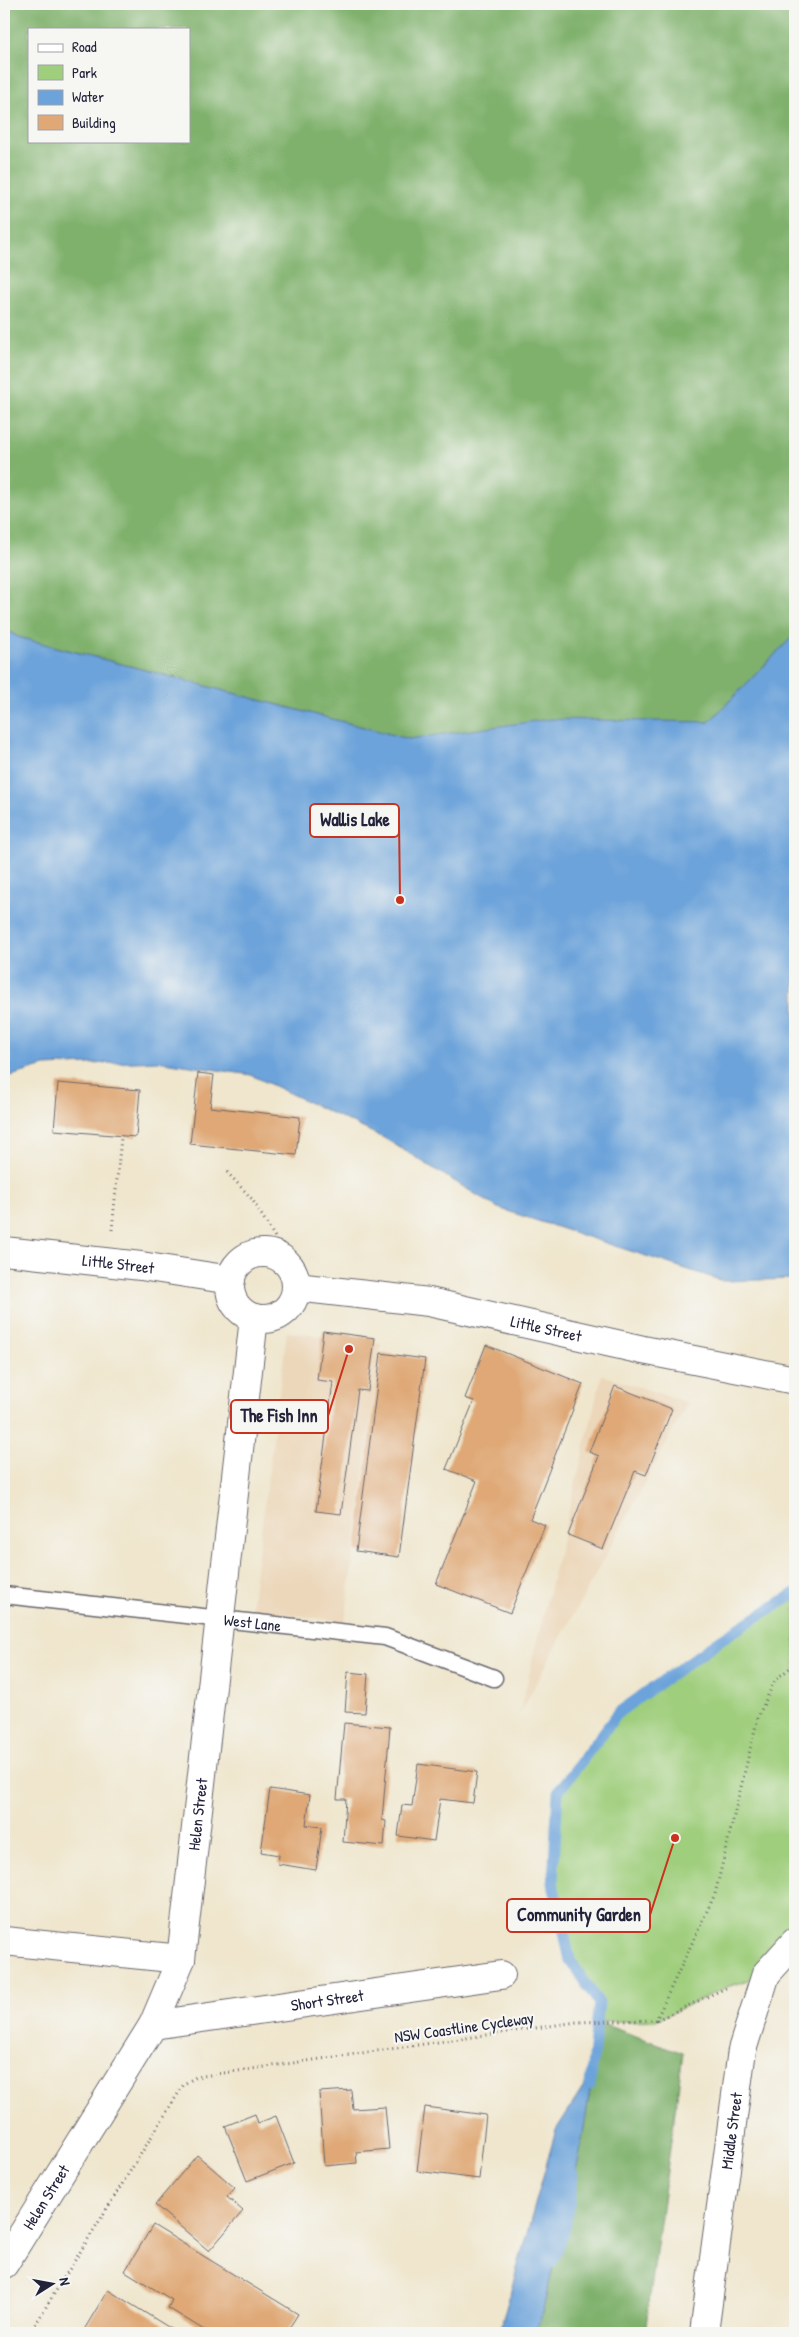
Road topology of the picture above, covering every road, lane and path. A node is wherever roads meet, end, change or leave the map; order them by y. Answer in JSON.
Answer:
{"nodes":[{"id":1,"x":121,"y":1138,"type":"dead end"},
{"id":2,"x":227,"y":1172,"type":"dead end"},
{"id":3,"x":113,"y":1218,"type":"dead end"},
{"id":4,"x":276,"y":1239,"type":"dead end"},
{"id":5,"x":4,"y":1251,"type":"edge"},
{"id":6,"x":232,"y":1280,"type":"junction"},
{"id":7,"x":296,"y":1287,"type":"junction"},
{"id":8,"x":254,"y":1318,"type":"junction"},
{"id":9,"x":795,"y":1380,"type":"edge"},
{"id":10,"x":4,"y":1595,"type":"edge"},
{"id":11,"x":218,"y":1619,"type":"junction"},
{"id":12,"x":795,"y":1664,"type":"edge"},
{"id":13,"x":494,"y":1678,"type":"dead end"},
{"id":14,"x":4,"y":1941,"type":"edge"},
{"id":15,"x":795,"y":1942,"type":"edge"},
{"id":16,"x":181,"y":1959,"type":"junction"},
{"id":17,"x":766,"y":1974,"type":"junction"},
{"id":18,"x":501,"y":1975,"type":"dead end"},
{"id":19,"x":656,"y":2020,"type":"junction"},
{"id":20,"x":153,"y":2025,"type":"junction"},
{"id":21,"x":4,"y":2264,"type":"edge"},
{"id":22,"x":30,"y":2333,"type":"edge"},
{"id":23,"x":704,"y":2333,"type":"edge"}],
"edges":[{"from":1,"to":3,"type":"path"},
{"from":2,"to":4,"type":"path"},
{"from":5,"to":6,"type":"street","name":"Little Street"},
{"from":6,"to":7,"type":"street"},
{"from":6,"to":8,"type":"street"},
{"from":7,"to":8,"type":"street"},
{"from":7,"to":9,"type":"street","name":"Little Street"},
{"from":8,"to":11,"type":"street","name":"Helen Street"},
{"from":10,"to":11,"type":"lane","name":"West Lane"},
{"from":11,"to":13,"type":"lane","name":"West Lane"},
{"from":11,"to":16,"type":"street","name":"Helen Street"},
{"from":12,"to":19,"type":"path"},
{"from":14,"to":16,"type":"street"},
{"from":15,"to":17,"type":"street","name":"Middle Street"},
{"from":16,"to":20,"type":"street","name":"Helen Street"},
{"from":17,"to":19,"type":"path"},
{"from":17,"to":23,"type":"street","name":"Middle Street"},
{"from":18,"to":20,"type":"street","name":"Short Street"},
{"from":19,"to":22,"type":"path","name":"NSW Coastline Cycleway"},
{"from":20,"to":21,"type":"street","name":"Helen Street"}]}
